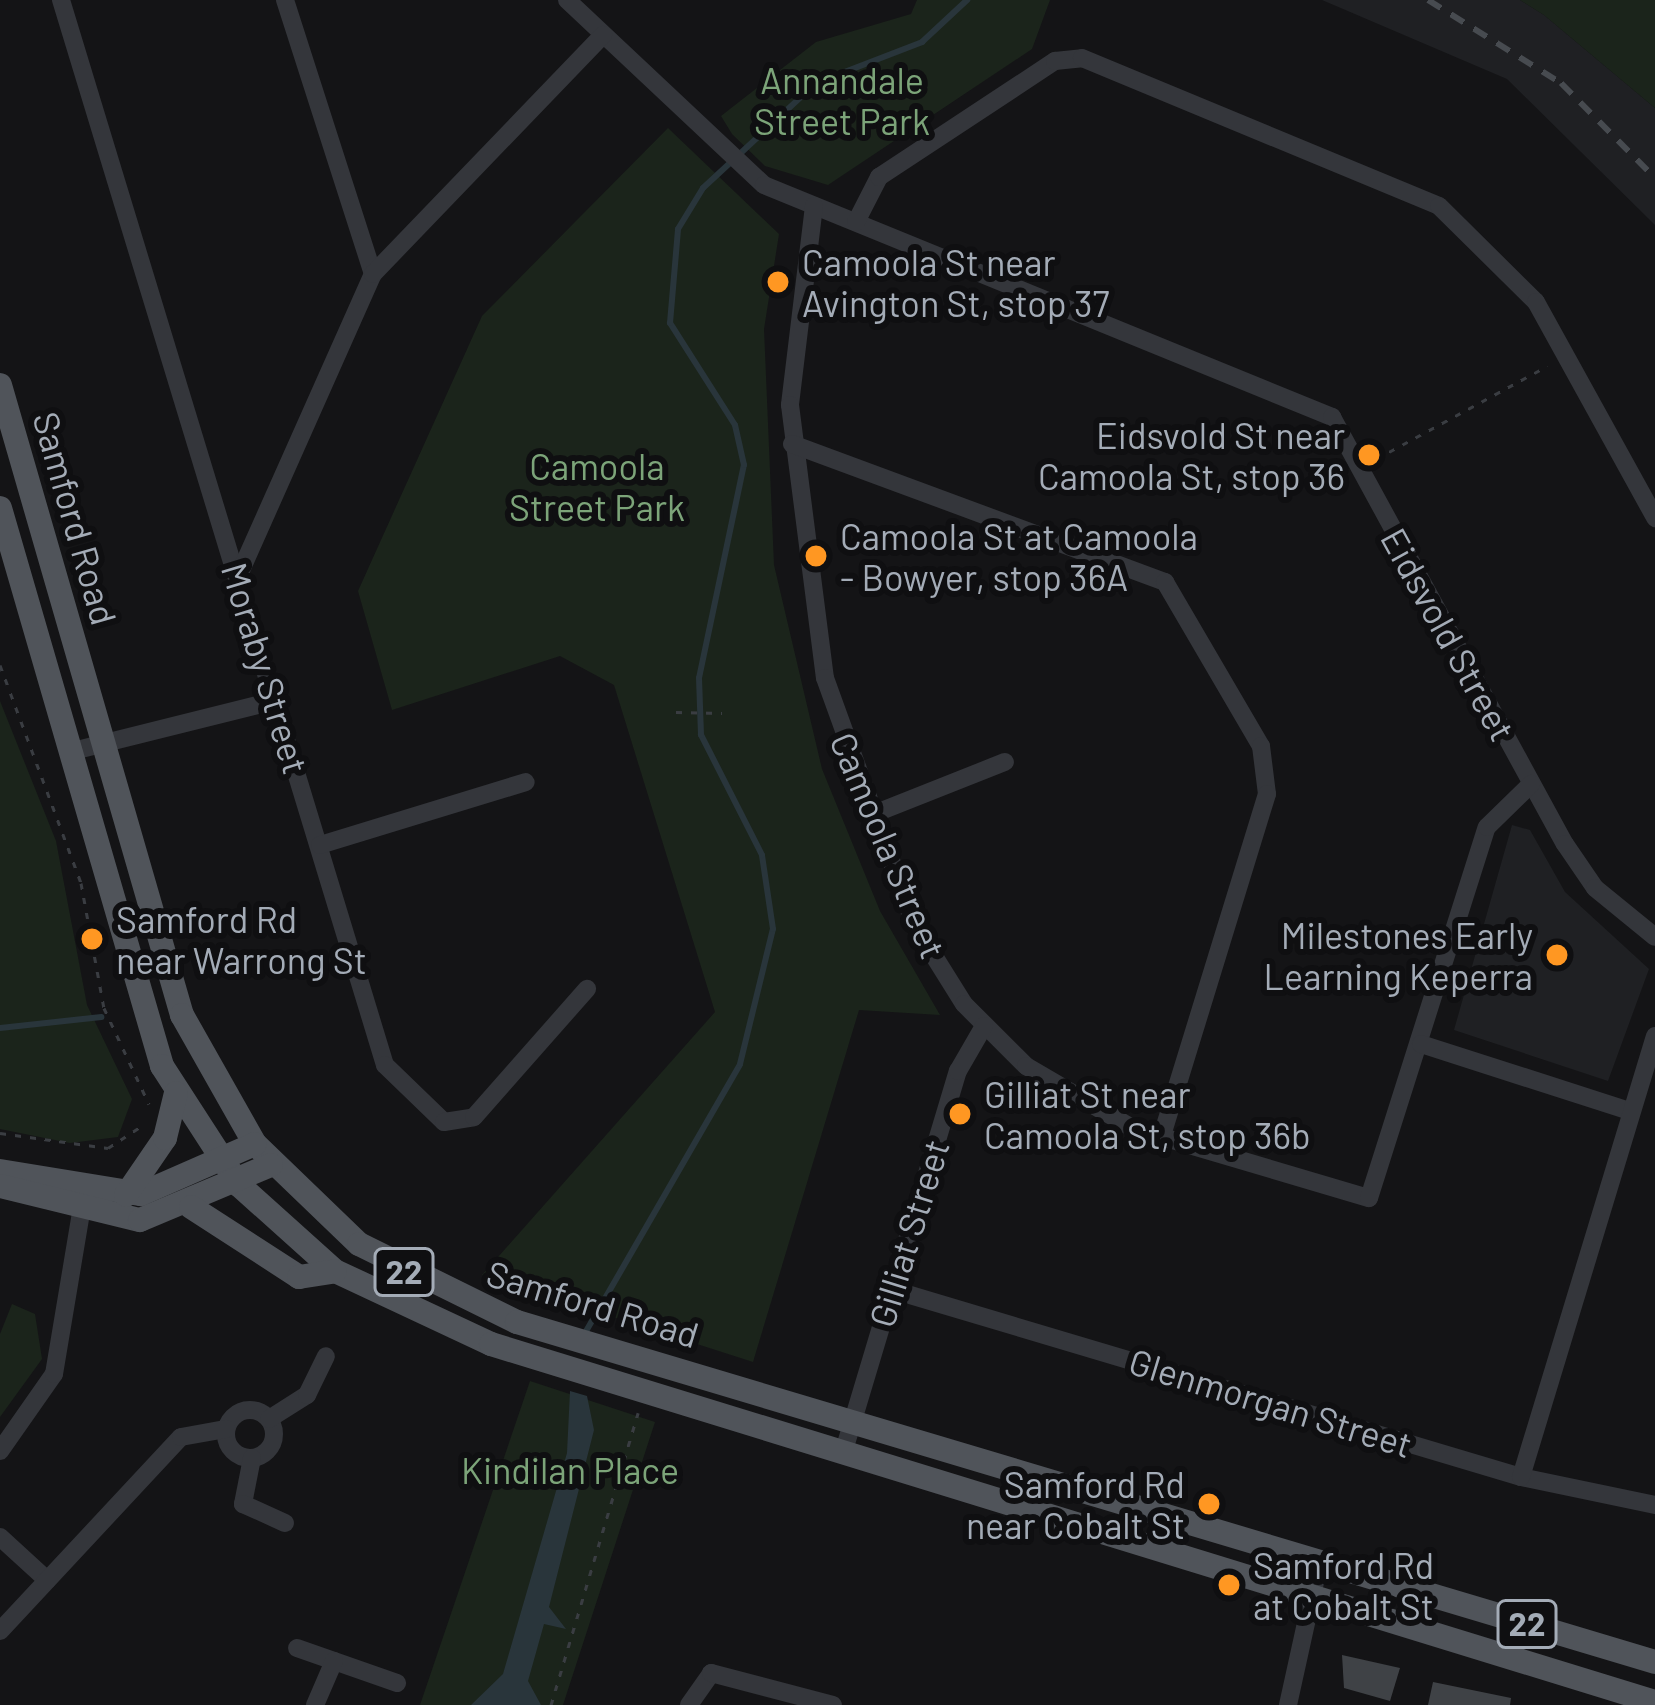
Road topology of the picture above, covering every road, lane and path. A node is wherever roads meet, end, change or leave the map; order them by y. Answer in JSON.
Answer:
{"nodes":[{"id":1,"x":61,"y":0,"type":"edge"},
{"id":2,"x":285,"y":0,"type":"edge"},
{"id":3,"x":567,"y":0,"type":"edge"},
{"id":4,"x":603,"y":34,"type":"junction"},
{"id":5,"x":814,"y":206,"type":"junction"},
{"id":6,"x":856,"y":222,"type":"junction"},
{"id":7,"x":373,"y":274,"type":"junction"},
{"id":8,"x":1567,"y":356,"type":"junction"},
{"id":9,"x":0,"y":385,"type":"edge"},
{"id":10,"x":792,"y":444,"type":"junction"},
{"id":11,"x":1359,"y":469,"type":"junction"},
{"id":12,"x":0,"y":508,"type":"edge"},
{"id":13,"x":1655,"y":518,"type":"edge"},
{"id":14,"x":238,"y":577,"type":"junction"},
{"id":15,"x":0,"y":665,"type":"edge"},
{"id":16,"x":277,"y":700,"type":"junction"},
{"id":17,"x":676,"y":712,"type":"dead end"},
{"id":18,"x":722,"y":712,"type":"dead end"},
{"id":19,"x":103,"y":742,"type":"junction"},
{"id":20,"x":69,"y":752,"type":"junction"},
{"id":21,"x":1005,"y":762,"type":"dead end"},
{"id":22,"x":526,"y":782,"type":"dead end"},
{"id":23,"x":1531,"y":784,"type":"junction"},
{"id":24,"x":871,"y":815,"type":"junction"},
{"id":25,"x":320,"y":845,"type":"junction"},
{"id":26,"x":1655,"y":937,"type":"edge"},
{"id":27,"x":587,"y":989,"type":"dead end"},
{"id":28,"x":984,"y":1026,"type":"junction"},
{"id":29,"x":1655,"y":1036,"type":"edge"},
{"id":30,"x":1421,"y":1044,"type":"junction"},
{"id":31,"x":176,"y":1093,"type":"junction"},
{"id":32,"x":1630,"y":1111,"type":"junction"},
{"id":33,"x":145,"y":1124,"type":"junction"},
{"id":34,"x":152,"y":1126,"type":"dead end"},
{"id":35,"x":0,"y":1133,"type":"edge"},
{"id":36,"x":1161,"y":1139,"type":"junction"},
{"id":37,"x":255,"y":1144,"type":"junction"},
{"id":38,"x":222,"y":1162,"type":"junction"},
{"id":39,"x":272,"y":1165,"type":"junction"},
{"id":40,"x":0,"y":1171,"type":"edge"},
{"id":41,"x":239,"y":1185,"type":"junction"},
{"id":42,"x":0,"y":1186,"type":"edge"},
{"id":43,"x":125,"y":1195,"type":"junction"},
{"id":44,"x":83,"y":1200,"type":"junction"},
{"id":45,"x":191,"y":1207,"type":"junction"},
{"id":46,"x":335,"y":1270,"type":"junction"},
{"id":47,"x":890,"y":1289,"type":"junction"},
{"id":48,"x":326,"y":1356,"type":"dead end"},
{"id":49,"x":639,"y":1411,"type":"dead end"},
{"id":50,"x":269,"y":1419,"type":"junction"},
{"id":51,"x":853,"y":1419,"type":"junction"},
{"id":52,"x":226,"y":1430,"type":"junction"},
{"id":53,"x":844,"y":1447,"type":"junction"},
{"id":54,"x":0,"y":1450,"type":"edge"},
{"id":55,"x":253,"y":1458,"type":"junction"},
{"id":56,"x":1521,"y":1477,"type":"junction"},
{"id":57,"x":1655,"y":1505,"type":"edge"},
{"id":58,"x":285,"y":1523,"type":"dead end"},
{"id":59,"x":0,"y":1537,"type":"edge"},
{"id":60,"x":1320,"y":1560,"type":"junction"},
{"id":61,"x":47,"y":1580,"type":"junction"},
{"id":62,"x":1313,"y":1590,"type":"junction"},
{"id":63,"x":0,"y":1630,"type":"edge"},
{"id":64,"x":297,"y":1648,"type":"dead end"},
{"id":65,"x":334,"y":1661,"type":"junction"},
{"id":66,"x":1655,"y":1662,"type":"edge"},
{"id":67,"x":397,"y":1683,"type":"dead end"},
{"id":68,"x":1655,"y":1702,"type":"edge"},
{"id":69,"x":315,"y":1705,"type":"edge"},
{"id":70,"x":551,"y":1705,"type":"edge"},
{"id":71,"x":689,"y":1705,"type":"edge"},
{"id":72,"x":833,"y":1705,"type":"edge"},
{"id":73,"x":1288,"y":1705,"type":"edge"}],
"edges":[{"from":1,"to":14,"type":"street","name":"Moraby Street"},
{"from":2,"to":7,"type":"street"},
{"from":3,"to":4,"type":"street","name":"Eidsvold Street"},
{"from":4,"to":5,"type":"street","name":"Eidsvold Street"},
{"from":4,"to":7,"type":"street"},
{"from":5,"to":6,"type":"street","name":"Eidsvold Street"},
{"from":5,"to":10,"type":"street","name":"Camoola Street"},
{"from":6,"to":8,"type":"street"},
{"from":6,"to":11,"type":"street","name":"Eidsvold Street"},
{"from":7,"to":14,"type":"street"},
{"from":8,"to":11,"type":"path"},
{"from":8,"to":13,"type":"street"},
{"from":9,"to":19,"type":"main road","name":"Samford Road","number":"22"},
{"from":10,"to":24,"type":"street","name":"Camoola Street"},
{"from":10,"to":36,"type":"street"},
{"from":11,"to":23,"type":"street","name":"Eidsvold Street"},
{"from":12,"to":20,"type":"main road","name":"Samford Road","number":"22"},
{"from":14,"to":16,"type":"street","name":"Moraby Street"},
{"from":15,"to":33,"type":"path"},
{"from":16,"to":19,"type":"street"},
{"from":16,"to":25,"type":"street","name":"Moraby Street"},
{"from":17,"to":18,"type":"path"},
{"from":19,"to":20,"type":"street"},
{"from":19,"to":37,"type":"main road","name":"Samford Road","number":"22"},
{"from":20,"to":31,"type":"main road","name":"Samford Road","number":"22"},
{"from":21,"to":24,"type":"street"},
{"from":22,"to":25,"type":"street"},
{"from":23,"to":26,"type":"street","name":"Eidsvold Street"},
{"from":23,"to":30,"type":"street","name":"Camoola Street"},
{"from":24,"to":28,"type":"street","name":"Camoola Street"},
{"from":25,"to":27,"type":"street","name":"Moraby Street"},
{"from":28,"to":36,"type":"street","name":"Camoola Street"},
{"from":28,"to":47,"type":"street","name":"Gilliat Street"},
{"from":29,"to":32,"type":"street"},
{"from":30,"to":32,"type":"street"},
{"from":30,"to":36,"type":"street","name":"Camoola Street"},
{"from":31,"to":38,"type":"main road","name":"Samford Road","number":"22"},
{"from":31,"to":43,"type":"main road"},
{"from":32,"to":56,"type":"street"},
{"from":33,"to":34,"type":"path"},
{"from":33,"to":35,"type":"path"},
{"from":37,"to":38,"type":"main road"},
{"from":37,"to":39,"type":"main road","name":"Samford Road","number":"22"},
{"from":38,"to":41,"type":"main road","name":"Samford Road","number":"22"},
{"from":38,"to":43,"type":"main road"},
{"from":39,"to":41,"type":"main road"},
{"from":39,"to":51,"type":"main road","name":"Samford Road","number":"22"},
{"from":40,"to":44,"type":"main road"},
{"from":41,"to":45,"type":"main road"},
{"from":41,"to":46,"type":"main road","name":"Samford Road","number":"22"},
{"from":42,"to":44,"type":"main road"},
{"from":43,"to":44,"type":"main road"},
{"from":44,"to":45,"type":"main road"},
{"from":44,"to":54,"type":"street"},
{"from":45,"to":46,"type":"main road"},
{"from":46,"to":53,"type":"main road","name":"Samford Road","number":"22"},
{"from":47,"to":51,"type":"street","name":"Gilliat Street"},
{"from":47,"to":56,"type":"street","name":"Glenmorgan Street"},
{"from":48,"to":50,"type":"street"},
{"from":49,"to":70,"type":"path"},
{"from":50,"to":52,"type":"street"},
{"from":50,"to":55,"type":"street"},
{"from":51,"to":53,"type":"street","name":"Gilliat Street"},
{"from":51,"to":60,"type":"main road","name":"Samford Road","number":"22"},
{"from":52,"to":55,"type":"street"},
{"from":52,"to":61,"type":"street"},
{"from":53,"to":62,"type":"main road","name":"Samford Road","number":"22"},
{"from":55,"to":58,"type":"street"},
{"from":56,"to":57,"type":"street","name":"Glenmorgan Street"},
{"from":59,"to":61,"type":"street"},
{"from":60,"to":62,"type":"street"},
{"from":60,"to":66,"type":"main road","name":"Samford Road","number":"22"},
{"from":61,"to":63,"type":"street"},
{"from":62,"to":68,"type":"main road","name":"Samford Road","number":"22"},
{"from":62,"to":73,"type":"street"},
{"from":64,"to":65,"type":"street"},
{"from":65,"to":67,"type":"street"},
{"from":65,"to":69,"type":"street"},
{"from":71,"to":72,"type":"street"}]}
